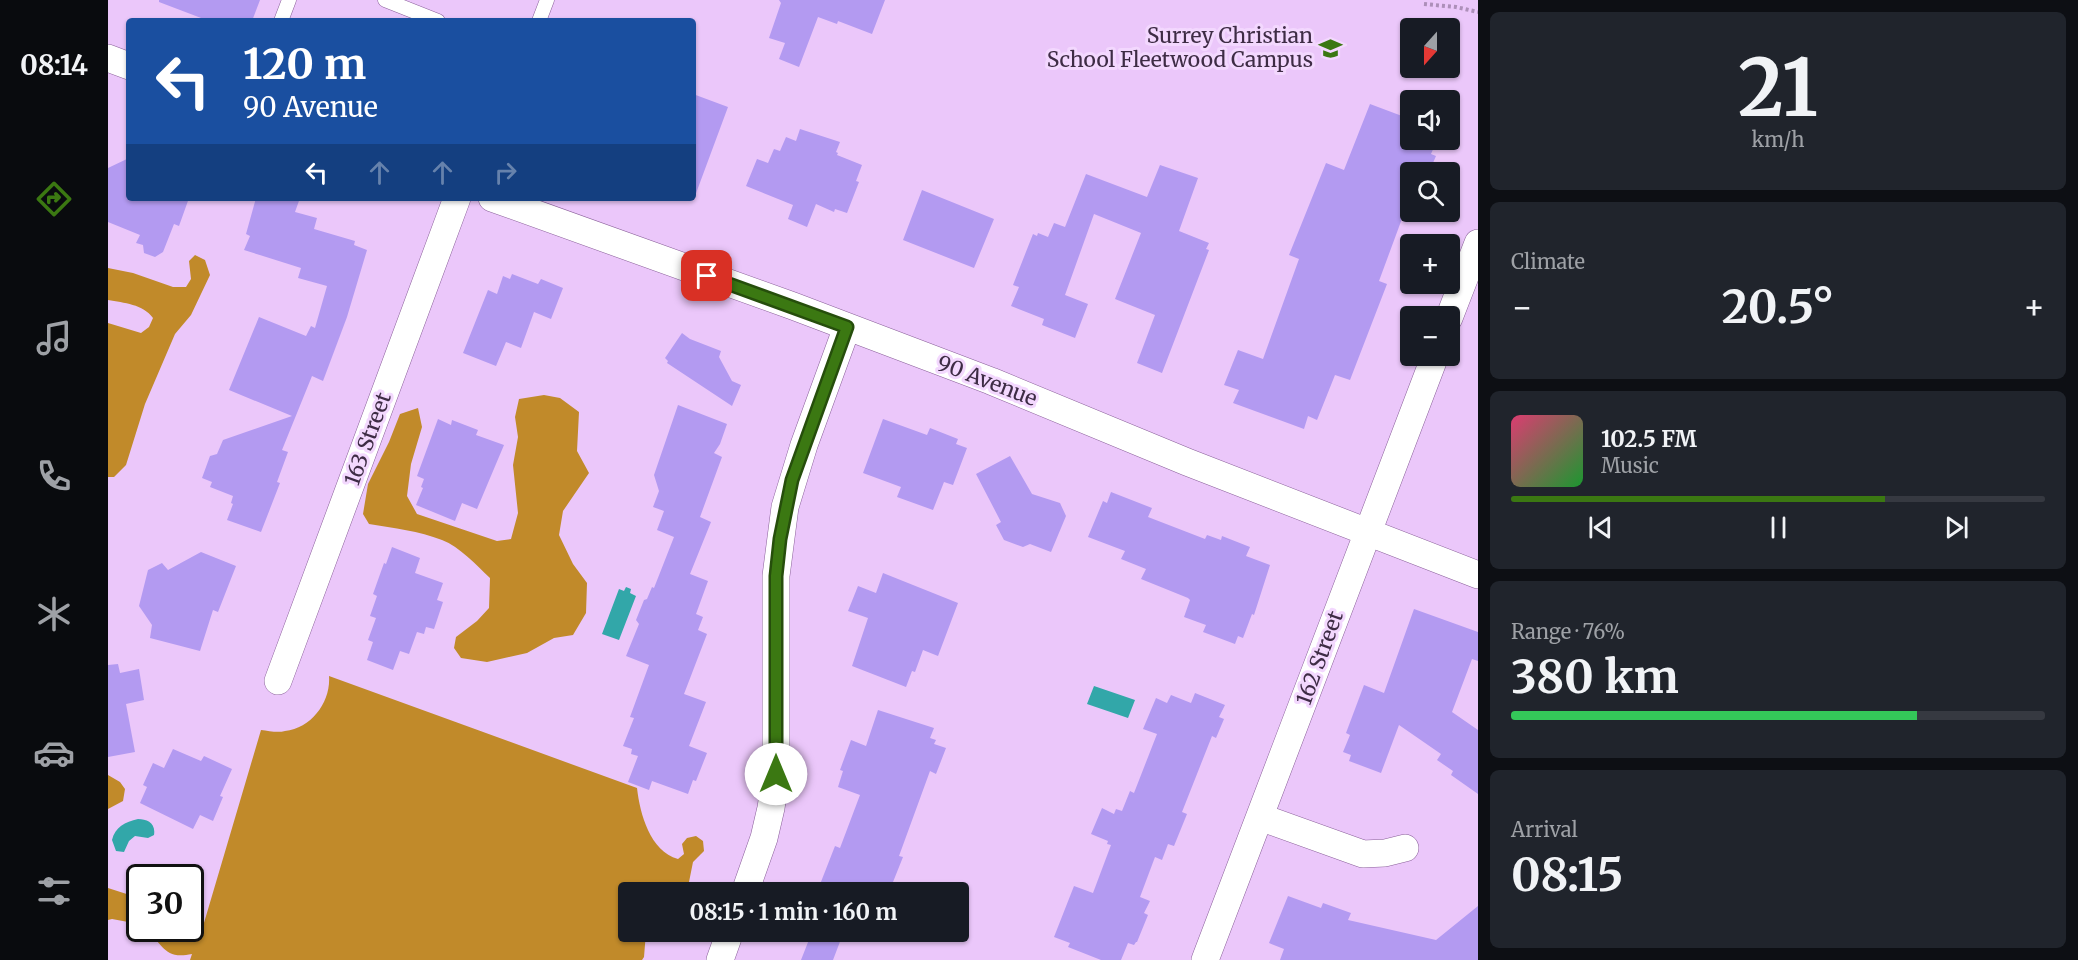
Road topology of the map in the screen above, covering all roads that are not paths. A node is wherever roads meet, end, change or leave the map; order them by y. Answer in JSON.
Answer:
{"nodes":[{"id":1,"x":290,"y":0,"type":"edge"},
{"id":2,"x":385,"y":0,"type":"edge"},
{"id":3,"x":547,"y":0,"type":"edge"},
{"id":4,"x":282,"y":18,"type":"edge"},
{"id":5,"x":430,"y":18,"type":"edge"},
{"id":6,"x":540,"y":18,"type":"edge"},
{"id":7,"x":108,"y":58,"type":"edge"},
{"id":8,"x":126,"y":65,"type":"edge"},
{"id":9,"x":456,"y":201,"type":"edge"},
{"id":10,"x":500,"y":201,"type":"edge"},
{"id":11,"x":1478,"y":243,"type":"edge"},
{"id":12,"x":1454,"y":306,"type":"edge"},
{"id":13,"x":847,"y":327,"type":"junction"},
{"id":14,"x":1430,"y":366,"type":"edge"},
{"id":15,"x":1366,"y":532,"type":"junction"},
{"id":16,"x":1478,"y":575,"type":"edge"},
{"id":17,"x":278,"y":681,"type":"dead end"},
{"id":18,"x":1260,"y":817,"type":"junction"},
{"id":19,"x":1405,"y":848,"type":"dead end"},
{"id":20,"x":748,"y":882,"type":"edge"},
{"id":21,"x":726,"y":942,"type":"edge"},
{"id":22,"x":720,"y":960,"type":"edge"},
{"id":23,"x":1205,"y":960,"type":"edge"}],
"edges":[{"from":1,"to":4,"type":"lane"},
{"from":2,"to":5,"type":"lane"},
{"from":3,"to":6,"type":"lane"},
{"from":7,"to":8,"type":"street"},
{"from":9,"to":17,"type":"street","name":"163 Street"},
{"from":10,"to":13,"type":"street","name":"90 Avenue"},
{"from":11,"to":12,"type":"street"},
{"from":13,"to":15,"type":"street","name":"90 Avenue"},
{"from":13,"to":20,"type":"street"},
{"from":14,"to":15,"type":"street","name":"162 Street"},
{"from":15,"to":16,"type":"street","name":"90 Avenue"},
{"from":15,"to":18,"type":"street","name":"162 Street"},
{"from":18,"to":19,"type":"street"},
{"from":18,"to":23,"type":"street","name":"162 Street"},
{"from":21,"to":22,"type":"street"}]}
